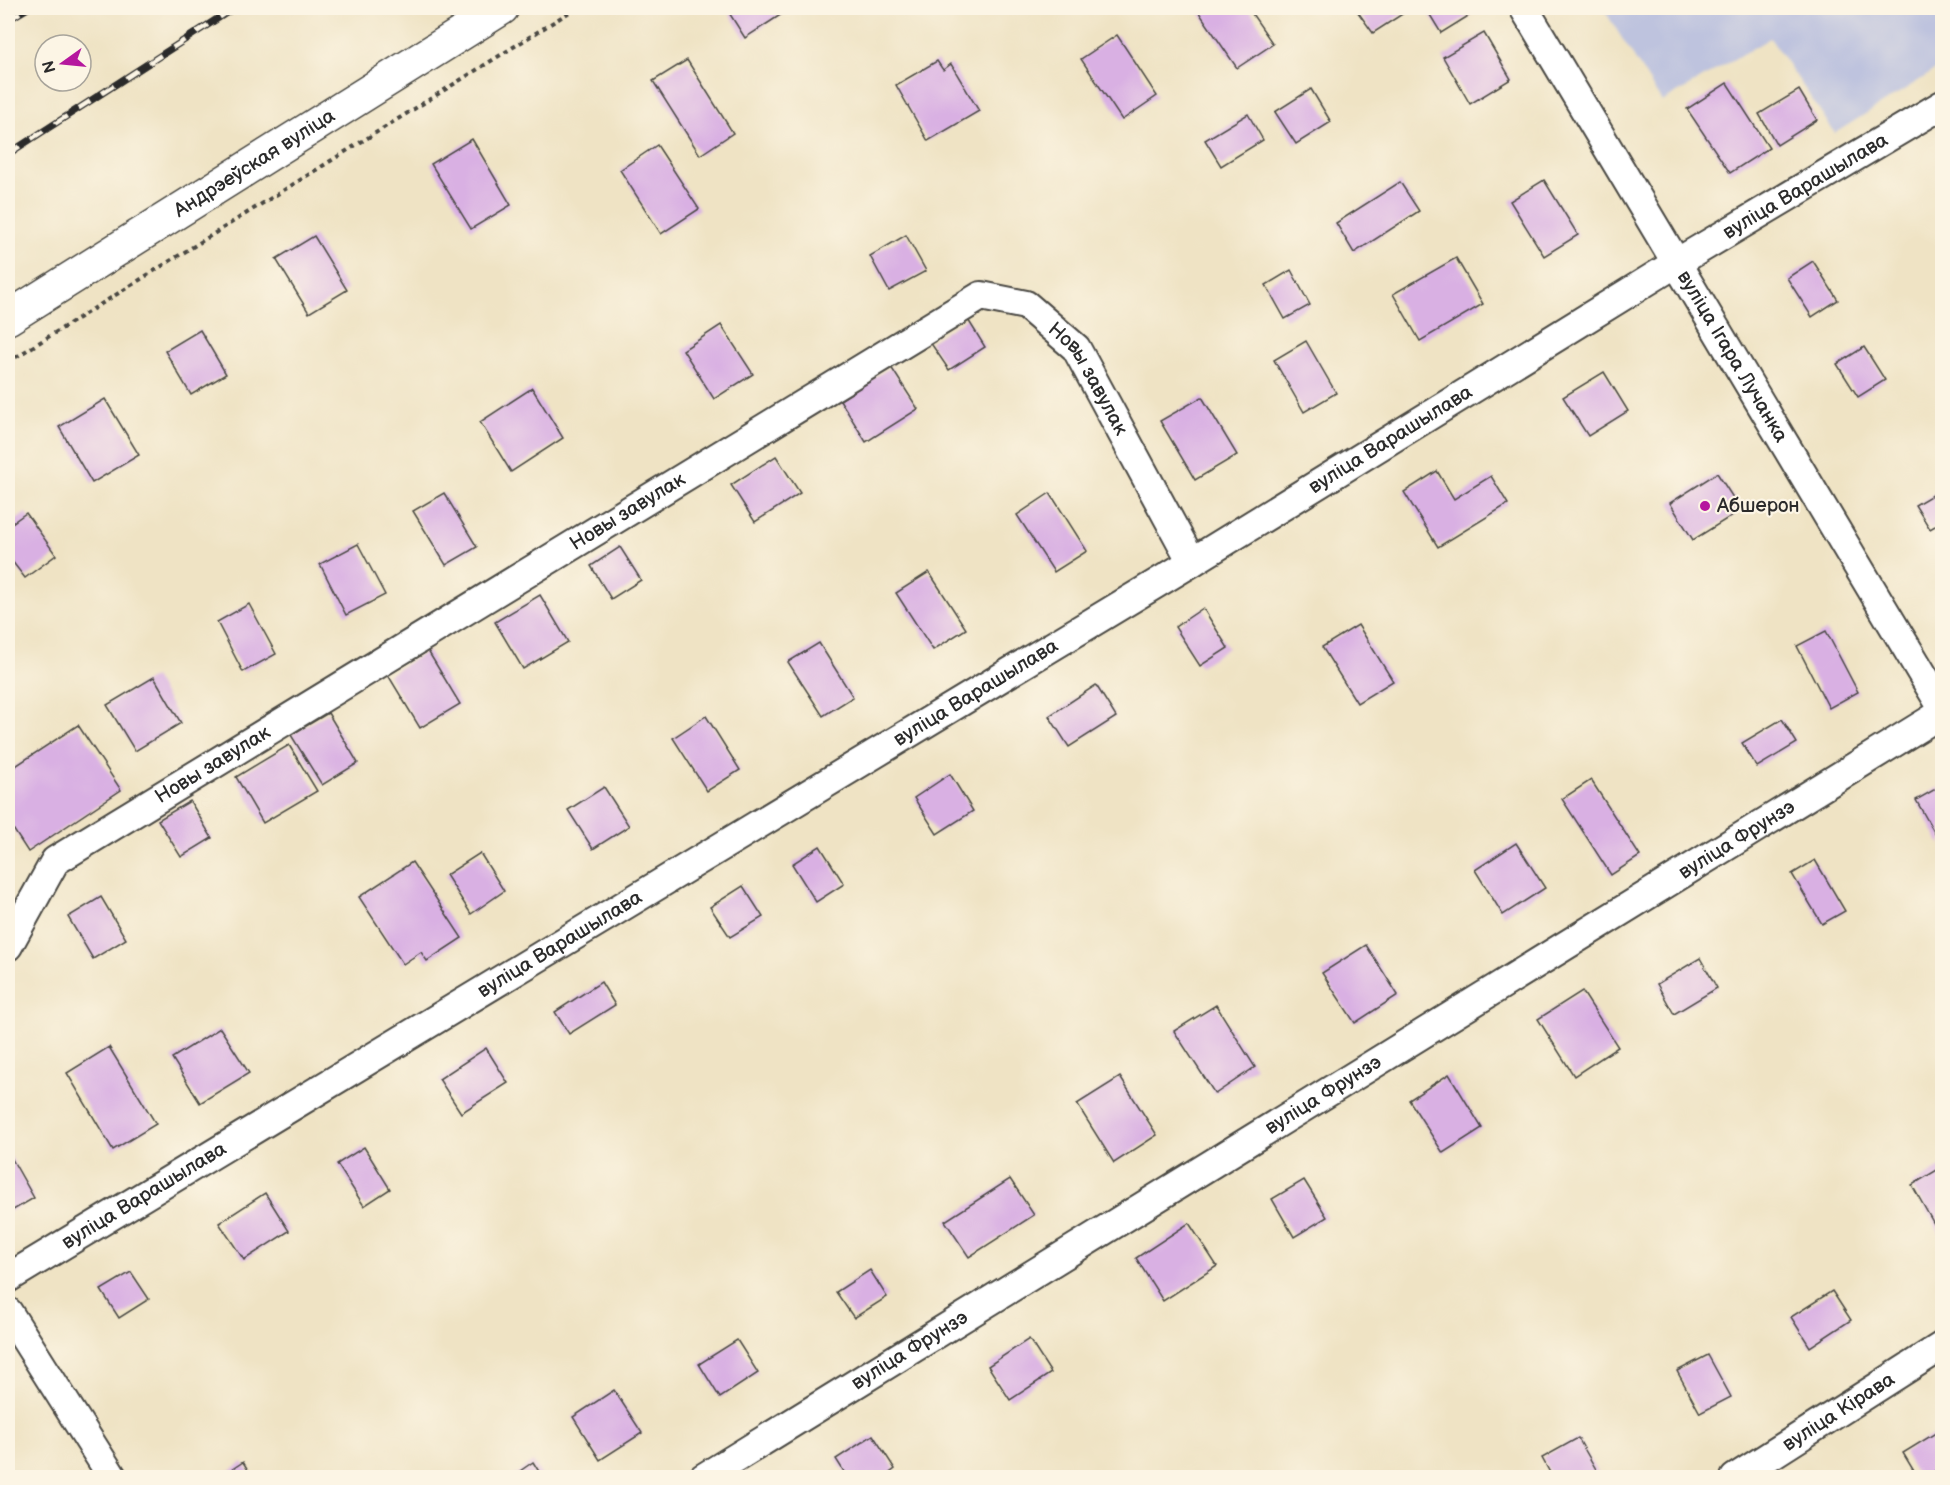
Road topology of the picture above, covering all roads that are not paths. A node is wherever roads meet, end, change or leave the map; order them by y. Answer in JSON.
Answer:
{"nodes":[{"id":1,"x":502,"y":8,"type":"edge"},
{"id":2,"x":1524,"y":8,"type":"edge"},
{"id":3,"x":1942,"y":105,"type":"edge"},
{"id":4,"x":1678,"y":262,"type":"junction"},
{"id":5,"x":8,"y":318,"type":"edge"},
{"id":6,"x":1192,"y":562,"type":"junction"},
{"id":7,"x":1942,"y":707,"type":"edge"},
{"id":8,"x":1942,"y":713,"type":"edge"},
{"id":9,"x":8,"y":946,"type":"edge"},
{"id":10,"x":8,"y":1278,"type":"edge"},
{"id":11,"x":8,"y":1312,"type":"edge"},
{"id":12,"x":1942,"y":1346,"type":"edge"},
{"id":13,"x":113,"y":1478,"type":"edge"},
{"id":14,"x":703,"y":1478,"type":"edge"},
{"id":15,"x":1735,"y":1478,"type":"edge"}],
"edges":[{"from":1,"to":5,"type":"main road","name":"Андрэеўская вуліца"},
{"from":2,"to":4,"type":"street","name":"вуліца Ігара Лучанка"},
{"from":3,"to":4,"type":"street","name":"вуліца Варашылава"},
{"from":4,"to":6,"type":"street","name":"вуліца Варашылава"},
{"from":4,"to":7,"type":"street","name":"вуліца Ігара Лучанка"},
{"from":6,"to":9,"type":"street","name":"Новы завулак"},
{"from":6,"to":10,"type":"street","name":"вуліца Варашылава"},
{"from":8,"to":14,"type":"street","name":"вуліца Фрунзэ"},
{"from":11,"to":13,"type":"street"},
{"from":12,"to":15,"type":"street","name":"вуліца Кірава"}]}
